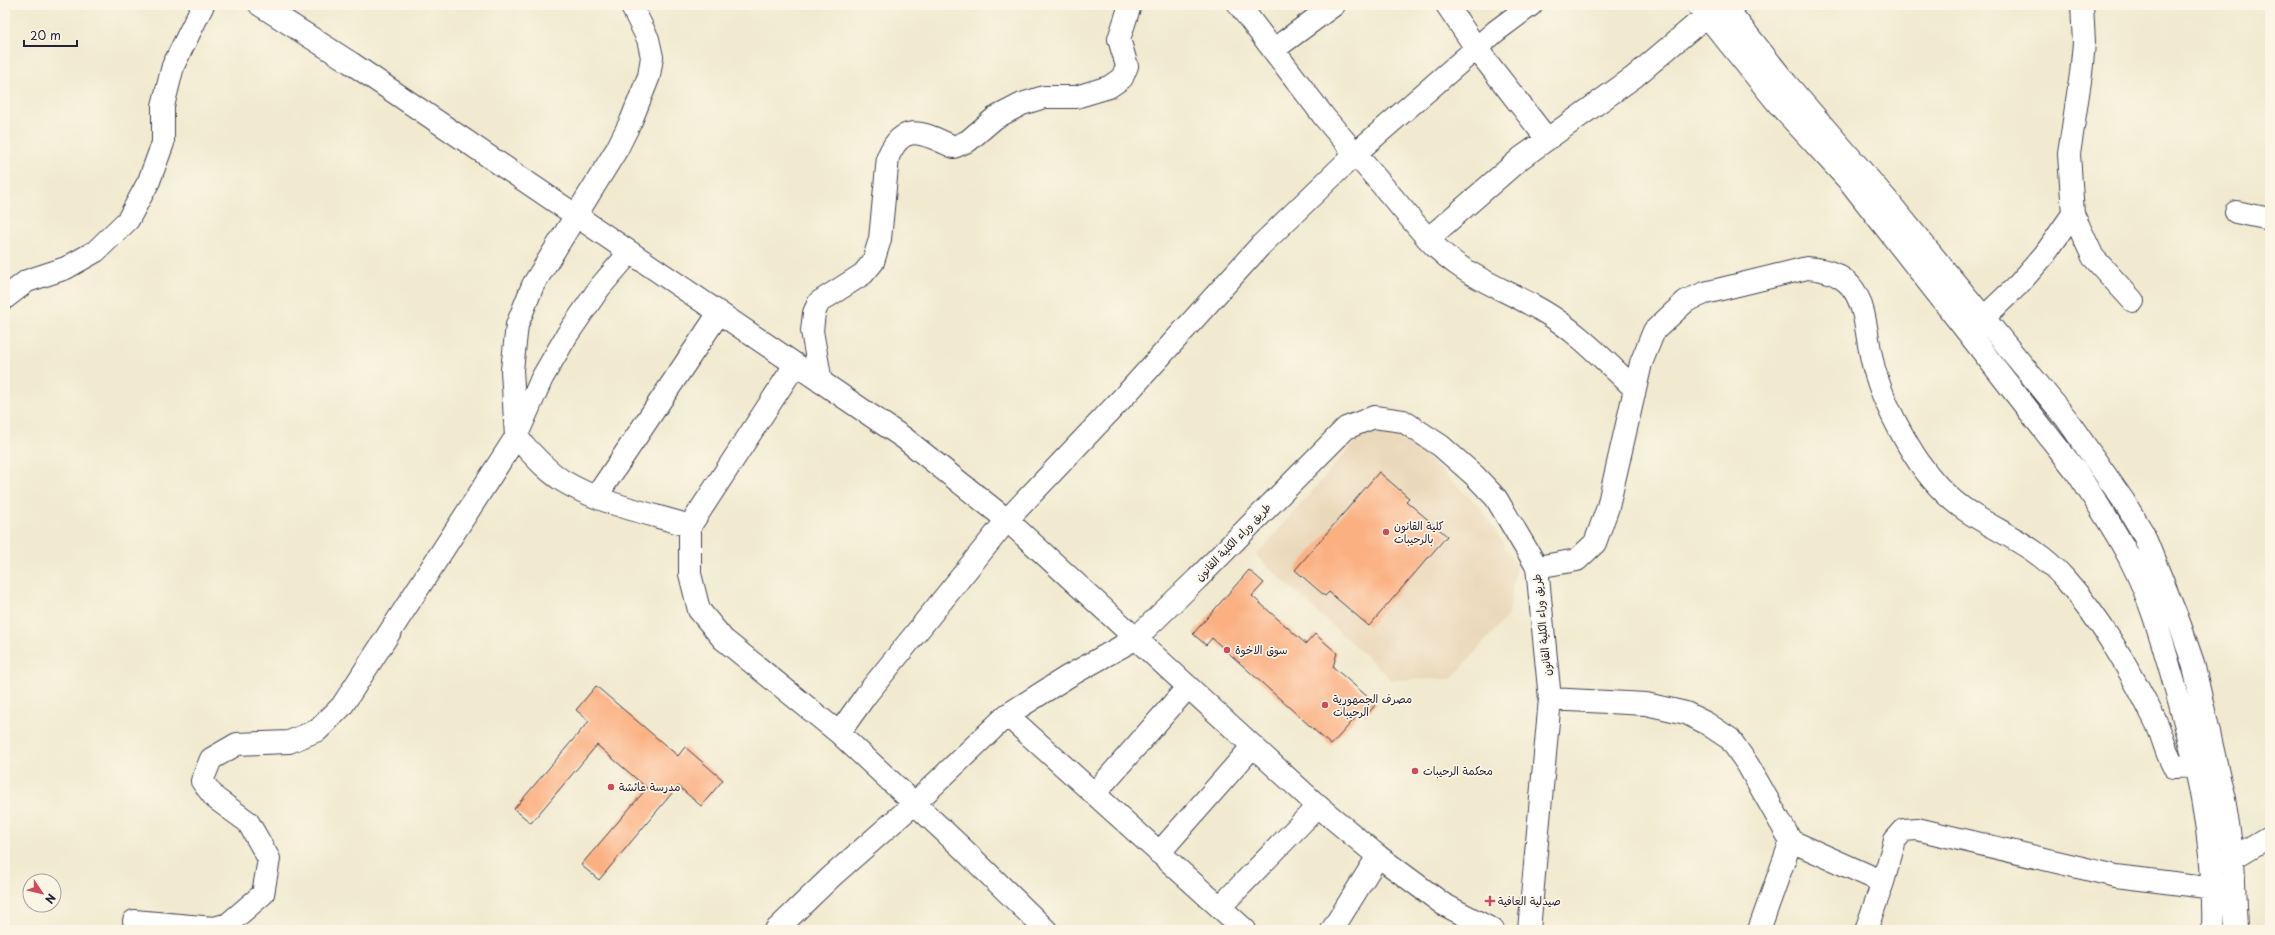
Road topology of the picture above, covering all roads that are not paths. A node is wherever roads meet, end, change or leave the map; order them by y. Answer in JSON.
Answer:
{"nodes":[{"id":1,"x":203,"y":5,"type":"edge"},
{"id":2,"x":260,"y":5,"type":"edge"},
{"id":3,"x":631,"y":5,"type":"edge"},
{"id":4,"x":1130,"y":5,"type":"edge"},
{"id":5,"x":1239,"y":5,"type":"edge"},
{"id":6,"x":1334,"y":5,"type":"edge"},
{"id":7,"x":1447,"y":5,"type":"edge"},
{"id":8,"x":1531,"y":5,"type":"edge"},
{"id":9,"x":2082,"y":5,"type":"edge"},
{"id":10,"x":1709,"y":9,"type":"edge"},
{"id":11,"x":1476,"y":48,"type":"junction"},
{"id":12,"x":1273,"y":50,"type":"junction"},
{"id":13,"x":1547,"y":139,"type":"junction"},
{"id":14,"x":1356,"y":152,"type":"junction"},
{"id":15,"x":1856,"y":177,"type":"junction"},
{"id":16,"x":2236,"y":212,"type":"dead end"},
{"id":17,"x":2073,"y":214,"type":"junction"},
{"id":18,"x":576,"y":216,"type":"junction"},
{"id":19,"x":2270,"y":219,"type":"edge"},
{"id":20,"x":1428,"y":239,"type":"junction"},
{"id":21,"x":630,"y":252,"type":"junction"},
{"id":22,"x":5,"y":298,"type":"edge"},
{"id":23,"x":2133,"y":302,"type":"dead end"},
{"id":24,"x":719,"y":313,"type":"junction"},
{"id":25,"x":1985,"y":319,"type":"junction"},
{"id":26,"x":1968,"y":333,"type":"junction"},
{"id":27,"x":795,"y":365,"type":"junction"},
{"id":28,"x":821,"y":382,"type":"junction"},
{"id":29,"x":1635,"y":389,"type":"junction"},
{"id":30,"x":516,"y":437,"type":"junction"},
{"id":31,"x":596,"y":497,"type":"junction"},
{"id":32,"x":1008,"y":520,"type":"junction"},
{"id":33,"x":690,"y":526,"type":"junction"},
{"id":34,"x":1537,"y":567,"type":"junction"},
{"id":35,"x":1135,"y":638,"type":"junction"},
{"id":36,"x":1188,"y":687,"type":"junction"},
{"id":37,"x":1550,"y":699,"type":"junction"},
{"id":38,"x":1007,"y":715,"type":"junction"},
{"id":39,"x":839,"y":733,"type":"junction"},
{"id":40,"x":1252,"y":746,"type":"junction"},
{"id":41,"x":2195,"y":766,"type":"junction"},
{"id":42,"x":1094,"y":794,"type":"junction"},
{"id":43,"x":915,"y":803,"type":"junction"},
{"id":44,"x":1318,"y":806,"type":"junction"},
{"id":45,"x":2270,"y":836,"type":"edge"},
{"id":46,"x":1791,"y":841,"type":"junction"},
{"id":47,"x":1159,"y":853,"type":"junction"},
{"id":48,"x":1378,"y":856,"type":"junction"},
{"id":49,"x":2233,"y":858,"type":"junction"},
{"id":50,"x":2211,"y":861,"type":"junction"},
{"id":51,"x":1883,"y":882,"type":"junction"},
{"id":52,"x":2214,"y":888,"type":"junction"},
{"id":53,"x":1220,"y":907,"type":"junction"},
{"id":54,"x":134,"y":921,"type":"dead end"},
{"id":55,"x":776,"y":930,"type":"edge"},
{"id":56,"x":1046,"y":930,"type":"edge"},
{"id":57,"x":1245,"y":930,"type":"edge"},
{"id":58,"x":1332,"y":930,"type":"edge"},
{"id":59,"x":1493,"y":930,"type":"edge"},
{"id":60,"x":1529,"y":930,"type":"edge"},
{"id":61,"x":1759,"y":930,"type":"edge"},
{"id":62,"x":1866,"y":930,"type":"edge"},
{"id":63,"x":2214,"y":930,"type":"edge"},
{"id":64,"x":2236,"y":930,"type":"edge"}],
"edges":[{"from":1,"to":22,"type":"street"},
{"from":2,"to":18,"type":"street"},
{"from":3,"to":18,"type":"street"},
{"from":4,"to":28,"type":"street"},
{"from":5,"to":12,"type":"street"},
{"from":6,"to":12,"type":"street"},
{"from":7,"to":11,"type":"street"},
{"from":8,"to":11,"type":"street"},
{"from":9,"to":17,"type":"street"},
{"from":10,"to":13,"type":"street"},
{"from":10,"to":15,"type":"street"},
{"from":11,"to":13,"type":"street"},
{"from":11,"to":14,"type":"street"},
{"from":12,"to":14,"type":"street"},
{"from":13,"to":20,"type":"street"},
{"from":14,"to":20,"type":"street"},
{"from":14,"to":32,"type":"street"},
{"from":15,"to":25,"type":"street"},
{"from":15,"to":26,"type":"street"},
{"from":16,"to":19,"type":"street"},
{"from":17,"to":23,"type":"street"},
{"from":17,"to":25,"type":"street"},
{"from":18,"to":21,"type":"street"},
{"from":18,"to":30,"type":"street"},
{"from":20,"to":29,"type":"street"},
{"from":21,"to":24,"type":"street"},
{"from":21,"to":30,"type":"street"},
{"from":24,"to":27,"type":"street"},
{"from":24,"to":31,"type":"street"},
{"from":25,"to":26,"type":"street"},
{"from":25,"to":49,"type":"street"},
{"from":26,"to":41,"type":"street"},
{"from":27,"to":28,"type":"street"},
{"from":27,"to":33,"type":"street"},
{"from":28,"to":32,"type":"street"},
{"from":29,"to":34,"type":"street"},
{"from":29,"to":41,"type":"street"},
{"from":30,"to":31,"type":"street"},
{"from":30,"to":54,"type":"street"},
{"from":31,"to":33,"type":"street"},
{"from":32,"to":35,"type":"street"},
{"from":32,"to":39,"type":"street"},
{"from":33,"to":39,"type":"street"},
{"from":34,"to":35,"type":"street","name":"طريق وراء الكلية القانون"},
{"from":34,"to":37,"type":"street","name":"طريق وراء الكلية القانون"},
{"from":35,"to":36,"type":"street"},
{"from":35,"to":38,"type":"street","name":"طريق وراء الكلية القانون"},
{"from":36,"to":40,"type":"street"},
{"from":36,"to":42,"type":"street"},
{"from":37,"to":46,"type":"street"},
{"from":37,"to":60,"type":"street","name":"طريق وراء الكلية القانون"},
{"from":38,"to":42,"type":"street"},
{"from":38,"to":43,"type":"street","name":"طريق وراء الكلية القانون"},
{"from":39,"to":43,"type":"street"},
{"from":40,"to":44,"type":"street"},
{"from":40,"to":47,"type":"street"},
{"from":41,"to":50,"type":"street"},
{"from":42,"to":47,"type":"street"},
{"from":43,"to":55,"type":"street","name":"طريق وراء الكلية القانون"},
{"from":43,"to":56,"type":"street"},
{"from":44,"to":48,"type":"street"},
{"from":44,"to":53,"type":"street"},
{"from":45,"to":49,"type":"street"},
{"from":46,"to":51,"type":"street"},
{"from":46,"to":61,"type":"street"},
{"from":47,"to":53,"type":"street"},
{"from":48,"to":58,"type":"street"},
{"from":48,"to":59,"type":"street"},
{"from":49,"to":50,"type":"street"},
{"from":49,"to":64,"type":"street"},
{"from":50,"to":52,"type":"street"},
{"from":51,"to":52,"type":"street"},
{"from":51,"to":62,"type":"street"},
{"from":52,"to":63,"type":"street"},
{"from":53,"to":57,"type":"street"}]}
